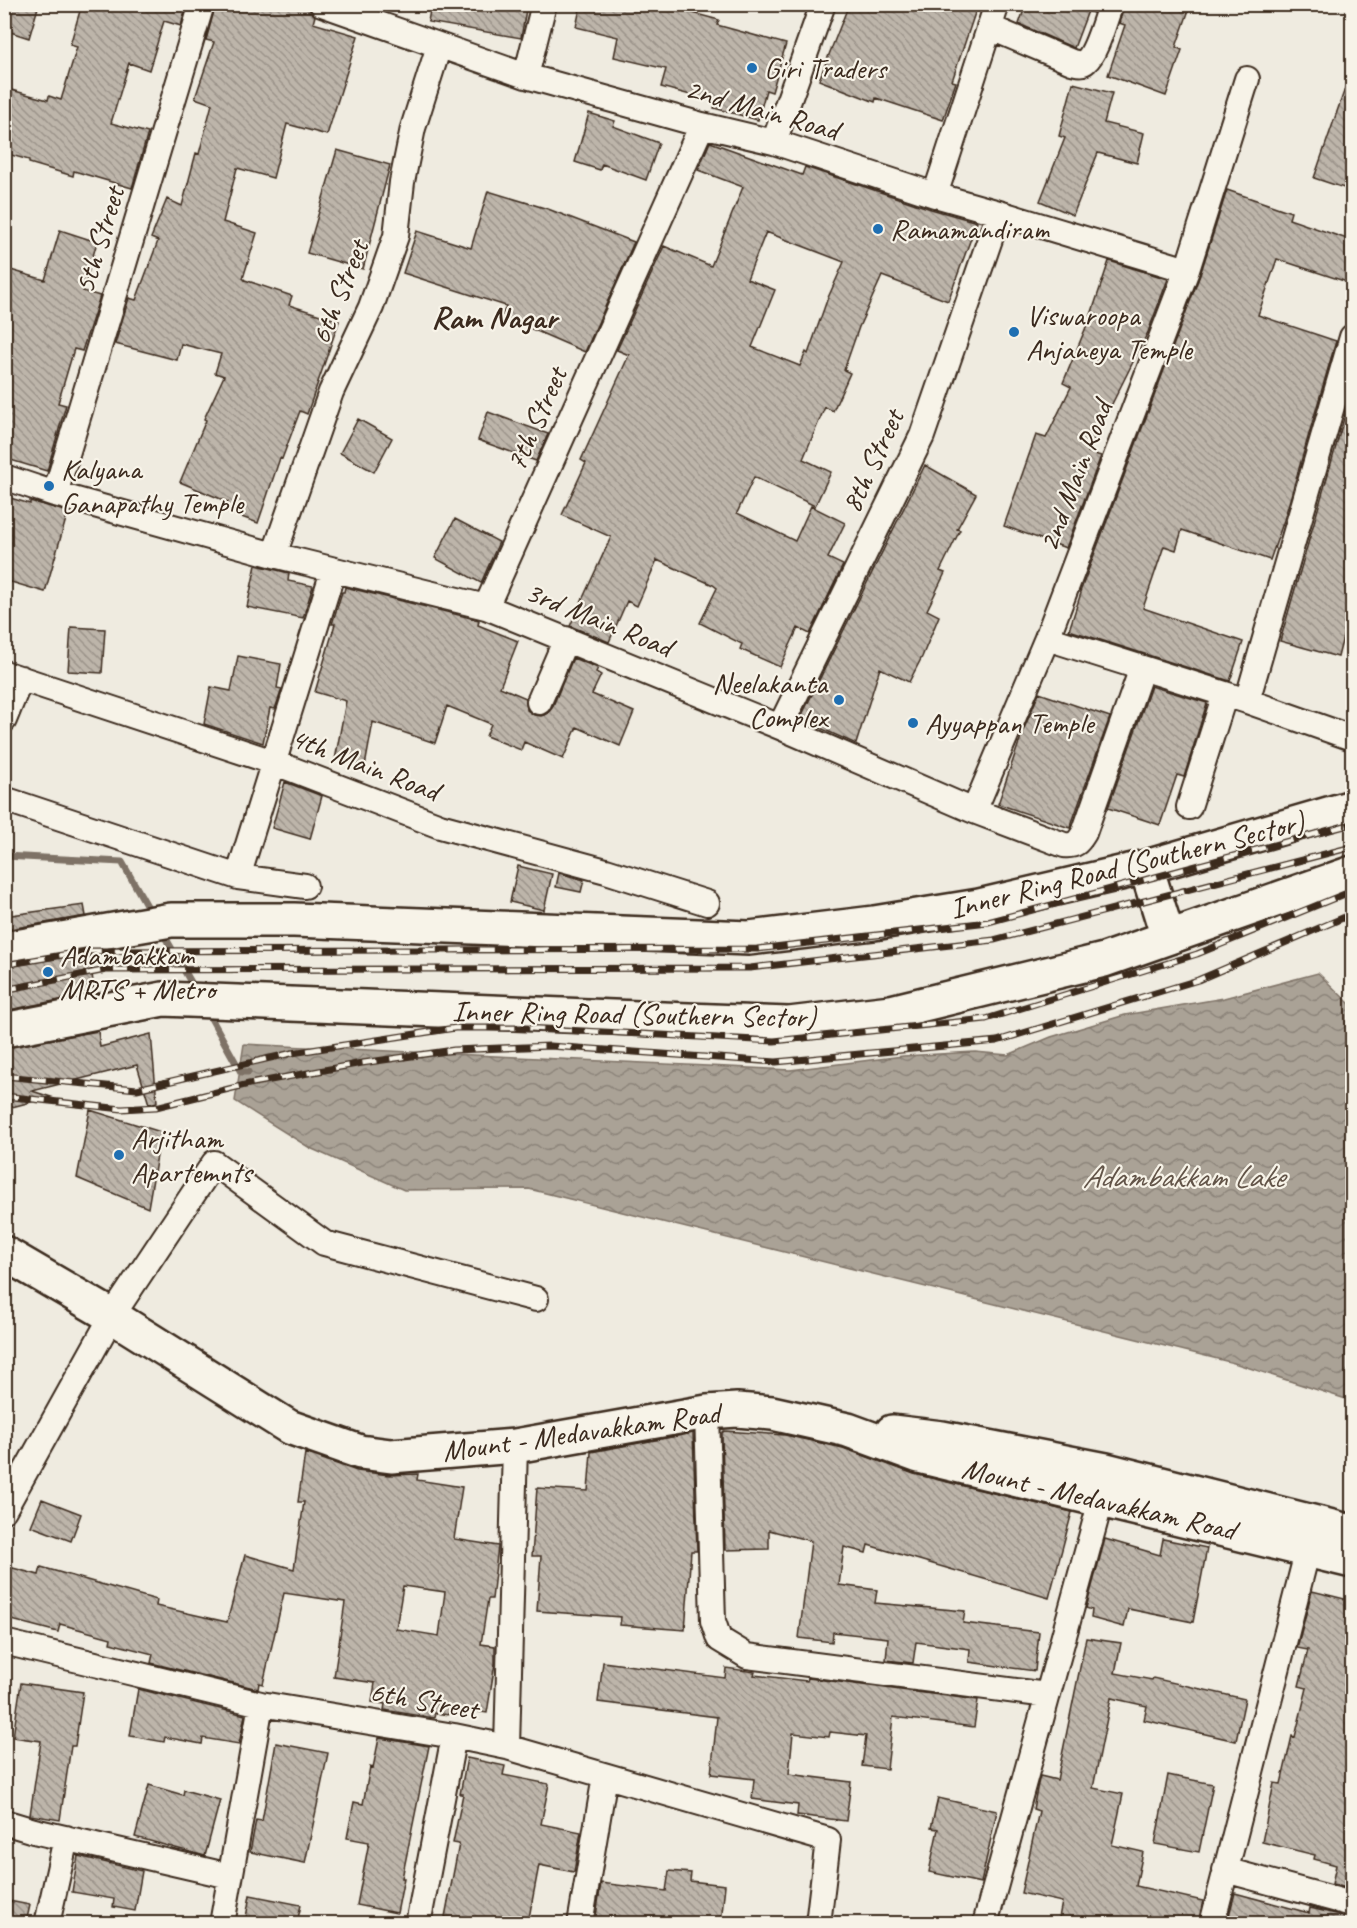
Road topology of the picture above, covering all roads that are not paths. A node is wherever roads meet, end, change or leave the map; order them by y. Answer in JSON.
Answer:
{"nodes":[{"id":1,"x":202,"y":4,"type":"edge"},
{"id":2,"x":322,"y":4,"type":"edge"},
{"id":3,"x":544,"y":4,"type":"edge"},
{"id":4,"x":823,"y":4,"type":"edge"},
{"id":5,"x":997,"y":4,"type":"edge"},
{"id":6,"x":1111,"y":4,"type":"edge"},
{"id":7,"x":989,"y":27,"type":"junction"},
{"id":8,"x":439,"y":46,"type":"junction"},
{"id":9,"x":526,"y":76,"type":"junction"},
{"id":10,"x":1247,"y":79,"type":"dead end"},
{"id":11,"x":702,"y":125,"type":"junction"},
{"id":12,"x":774,"y":142,"type":"junction"},
{"id":13,"x":935,"y":195,"type":"junction"},
{"id":14,"x":999,"y":213,"type":"junction"},
{"id":15,"x":1187,"y":270,"type":"junction"},
{"id":16,"x":1353,"y":337,"type":"edge"},
{"id":17,"x":1347,"y":380,"type":"edge"},
{"id":18,"x":4,"y":477,"type":"edge"},
{"id":19,"x":55,"y":494,"type":"junction"},
{"id":20,"x":274,"y":555,"type":"junction"},
{"id":21,"x":333,"y":571,"type":"junction"},
{"id":22,"x":486,"y":607,"type":"junction"},
{"id":23,"x":1047,"y":638,"type":"junction"},
{"id":24,"x":566,"y":639,"type":"junction"},
{"id":25,"x":1142,"y":668,"type":"junction"},
{"id":26,"x":13,"y":675,"type":"edge"},
{"id":27,"x":1236,"y":697,"type":"junction"},
{"id":28,"x":538,"y":702,"type":"dead end"},
{"id":29,"x":4,"y":720,"type":"edge"},
{"id":30,"x":780,"y":727,"type":"junction"},
{"id":31,"x":1353,"y":738,"type":"edge"},
{"id":32,"x":273,"y":762,"type":"junction"},
{"id":33,"x":4,"y":799,"type":"edge"},
{"id":34,"x":1189,"y":807,"type":"dead end"},
{"id":35,"x":1353,"y":807,"type":"edge"},
{"id":36,"x":974,"y":811,"type":"junction"},
{"id":37,"x":1146,"y":867,"type":"junction"},
{"id":38,"x":1353,"y":873,"type":"edge"},
{"id":39,"x":238,"y":877,"type":"junction"},
{"id":40,"x":305,"y":886,"type":"dead end"},
{"id":41,"x":707,"y":903,"type":"dead end"},
{"id":42,"x":1168,"y":937,"type":"junction"},
{"id":43,"x":4,"y":949,"type":"edge"},
{"id":44,"x":4,"y":1030,"type":"edge"},
{"id":45,"x":4,"y":1253,"type":"edge"},
{"id":46,"x":536,"y":1299,"type":"dead end"},
{"id":47,"x":112,"y":1316,"type":"junction"},
{"id":48,"x":707,"y":1412,"type":"junction"},
{"id":49,"x":515,"y":1446,"type":"junction"},
{"id":50,"x":1106,"y":1486,"type":"junction"},
{"id":51,"x":4,"y":1510,"type":"edge"},
{"id":52,"x":1353,"y":1532,"type":"edge"},
{"id":53,"x":1308,"y":1549,"type":"junction"},
{"id":54,"x":1353,"y":1561,"type":"edge"},
{"id":55,"x":4,"y":1642,"type":"edge"},
{"id":56,"x":1047,"y":1695,"type":"junction"},
{"id":57,"x":261,"y":1704,"type":"junction"},
{"id":58,"x":454,"y":1736,"type":"junction"},
{"id":59,"x":507,"y":1747,"type":"junction"},
{"id":60,"x":605,"y":1776,"type":"junction"},
{"id":61,"x":4,"y":1822,"type":"edge"},
{"id":62,"x":66,"y":1838,"type":"junction"},
{"id":63,"x":1225,"y":1870,"type":"junction"},
{"id":64,"x":230,"y":1875,"type":"junction"},
{"id":65,"x":1353,"y":1904,"type":"edge"},
{"id":66,"x":47,"y":1923,"type":"edge"},
{"id":67,"x":222,"y":1923,"type":"edge"},
{"id":68,"x":420,"y":1923,"type":"edge"},
{"id":69,"x":580,"y":1923,"type":"edge"},
{"id":70,"x":818,"y":1923,"type":"edge"},
{"id":71,"x":985,"y":1923,"type":"edge"},
{"id":72,"x":1212,"y":1923,"type":"edge"}],
"edges":[{"from":1,"to":19,"type":"street","name":"5th Street"},
{"from":2,"to":8,"type":"street","name":"2nd Main Road"},
{"from":3,"to":9,"type":"street"},
{"from":4,"to":12,"type":"street"},
{"from":5,"to":7,"type":"street"},
{"from":6,"to":7,"type":"street"},
{"from":7,"to":13,"type":"street"},
{"from":8,"to":9,"type":"street","name":"2nd Main Road"},
{"from":8,"to":20,"type":"street","name":"6th Street"},
{"from":9,"to":11,"type":"street","name":"2nd Main Road"},
{"from":10,"to":15,"type":"street","name":"2nd Main Road"},
{"from":11,"to":12,"type":"street","name":"2nd Main Road"},
{"from":11,"to":22,"type":"street","name":"7th Street"},
{"from":12,"to":13,"type":"street","name":"2nd Main Road"},
{"from":13,"to":14,"type":"street","name":"2nd Main Road"},
{"from":14,"to":15,"type":"street","name":"2nd Main Road"},
{"from":14,"to":30,"type":"street","name":"8th Street"},
{"from":15,"to":23,"type":"street","name":"2nd Main Road"},
{"from":16,"to":17,"type":"street"},
{"from":17,"to":27,"type":"street"},
{"from":18,"to":19,"type":"street","name":"3rd Main Road"},
{"from":19,"to":20,"type":"street","name":"3rd Main Road"},
{"from":20,"to":21,"type":"street","name":"3rd Main Road"},
{"from":21,"to":22,"type":"street","name":"3rd Main Road"},
{"from":21,"to":32,"type":"street"},
{"from":22,"to":24,"type":"street","name":"3rd Main Road"},
{"from":23,"to":25,"type":"street"},
{"from":23,"to":36,"type":"street"},
{"from":24,"to":28,"type":"street"},
{"from":24,"to":30,"type":"street","name":"3rd Main Road"},
{"from":25,"to":27,"type":"street"},
{"from":25,"to":36,"type":"street","name":"3rd Main Road"},
{"from":26,"to":29,"type":"street"},
{"from":26,"to":32,"type":"street","name":"4th Main Road"},
{"from":27,"to":31,"type":"street"},
{"from":27,"to":34,"type":"street"},
{"from":30,"to":36,"type":"street","name":"3rd Main Road"},
{"from":32,"to":39,"type":"street"},
{"from":32,"to":41,"type":"street","name":"4th Main Road"},
{"from":33,"to":39,"type":"street"},
{"from":35,"to":37,"type":"main road","name":"Inner Ring Road (Southern Sector)"},
{"from":37,"to":42,"type":"main road"},
{"from":37,"to":43,"type":"main road","name":"Inner Ring Road (Southern Sector)"},
{"from":38,"to":42,"type":"main road","name":"Inner Ring Road (Southern Sector)"},
{"from":39,"to":40,"type":"street"},
{"from":42,"to":44,"type":"main road","name":"Inner Ring Road (Southern Sector)"},
{"from":45,"to":47,"type":"main road","name":"Mount - Medavakkam Road"},
{"from":46,"to":47,"type":"street"},
{"from":47,"to":49,"type":"main road","name":"Mount - Medavakkam Road"},
{"from":47,"to":51,"type":"street"},
{"from":48,"to":49,"type":"main road","name":"Mount - Medavakkam Road"},
{"from":48,"to":50,"type":"main road","name":"Mount - Medavakkam Road"},
{"from":48,"to":56,"type":"street"},
{"from":49,"to":59,"type":"street"},
{"from":50,"to":52,"type":"main road","name":"Mount - Medavakkam Road"},
{"from":50,"to":53,"type":"main road","name":"Mount - Medavakkam Road"},
{"from":50,"to":56,"type":"street"},
{"from":53,"to":54,"type":"main road","name":"Mount - Medavakkam Road"},
{"from":53,"to":63,"type":"street"},
{"from":55,"to":57,"type":"street","name":"6th Street"},
{"from":56,"to":71,"type":"street"},
{"from":57,"to":58,"type":"street","name":"6th Street"},
{"from":57,"to":64,"type":"street"},
{"from":58,"to":59,"type":"street","name":"6th Street"},
{"from":58,"to":68,"type":"street"},
{"from":59,"to":60,"type":"street","name":"6th Street"},
{"from":60,"to":69,"type":"street"},
{"from":60,"to":70,"type":"street","name":"6th Street"},
{"from":61,"to":62,"type":"street"},
{"from":62,"to":64,"type":"street"},
{"from":62,"to":66,"type":"street"},
{"from":63,"to":65,"type":"street"},
{"from":63,"to":72,"type":"street"},
{"from":64,"to":67,"type":"street"}]}
